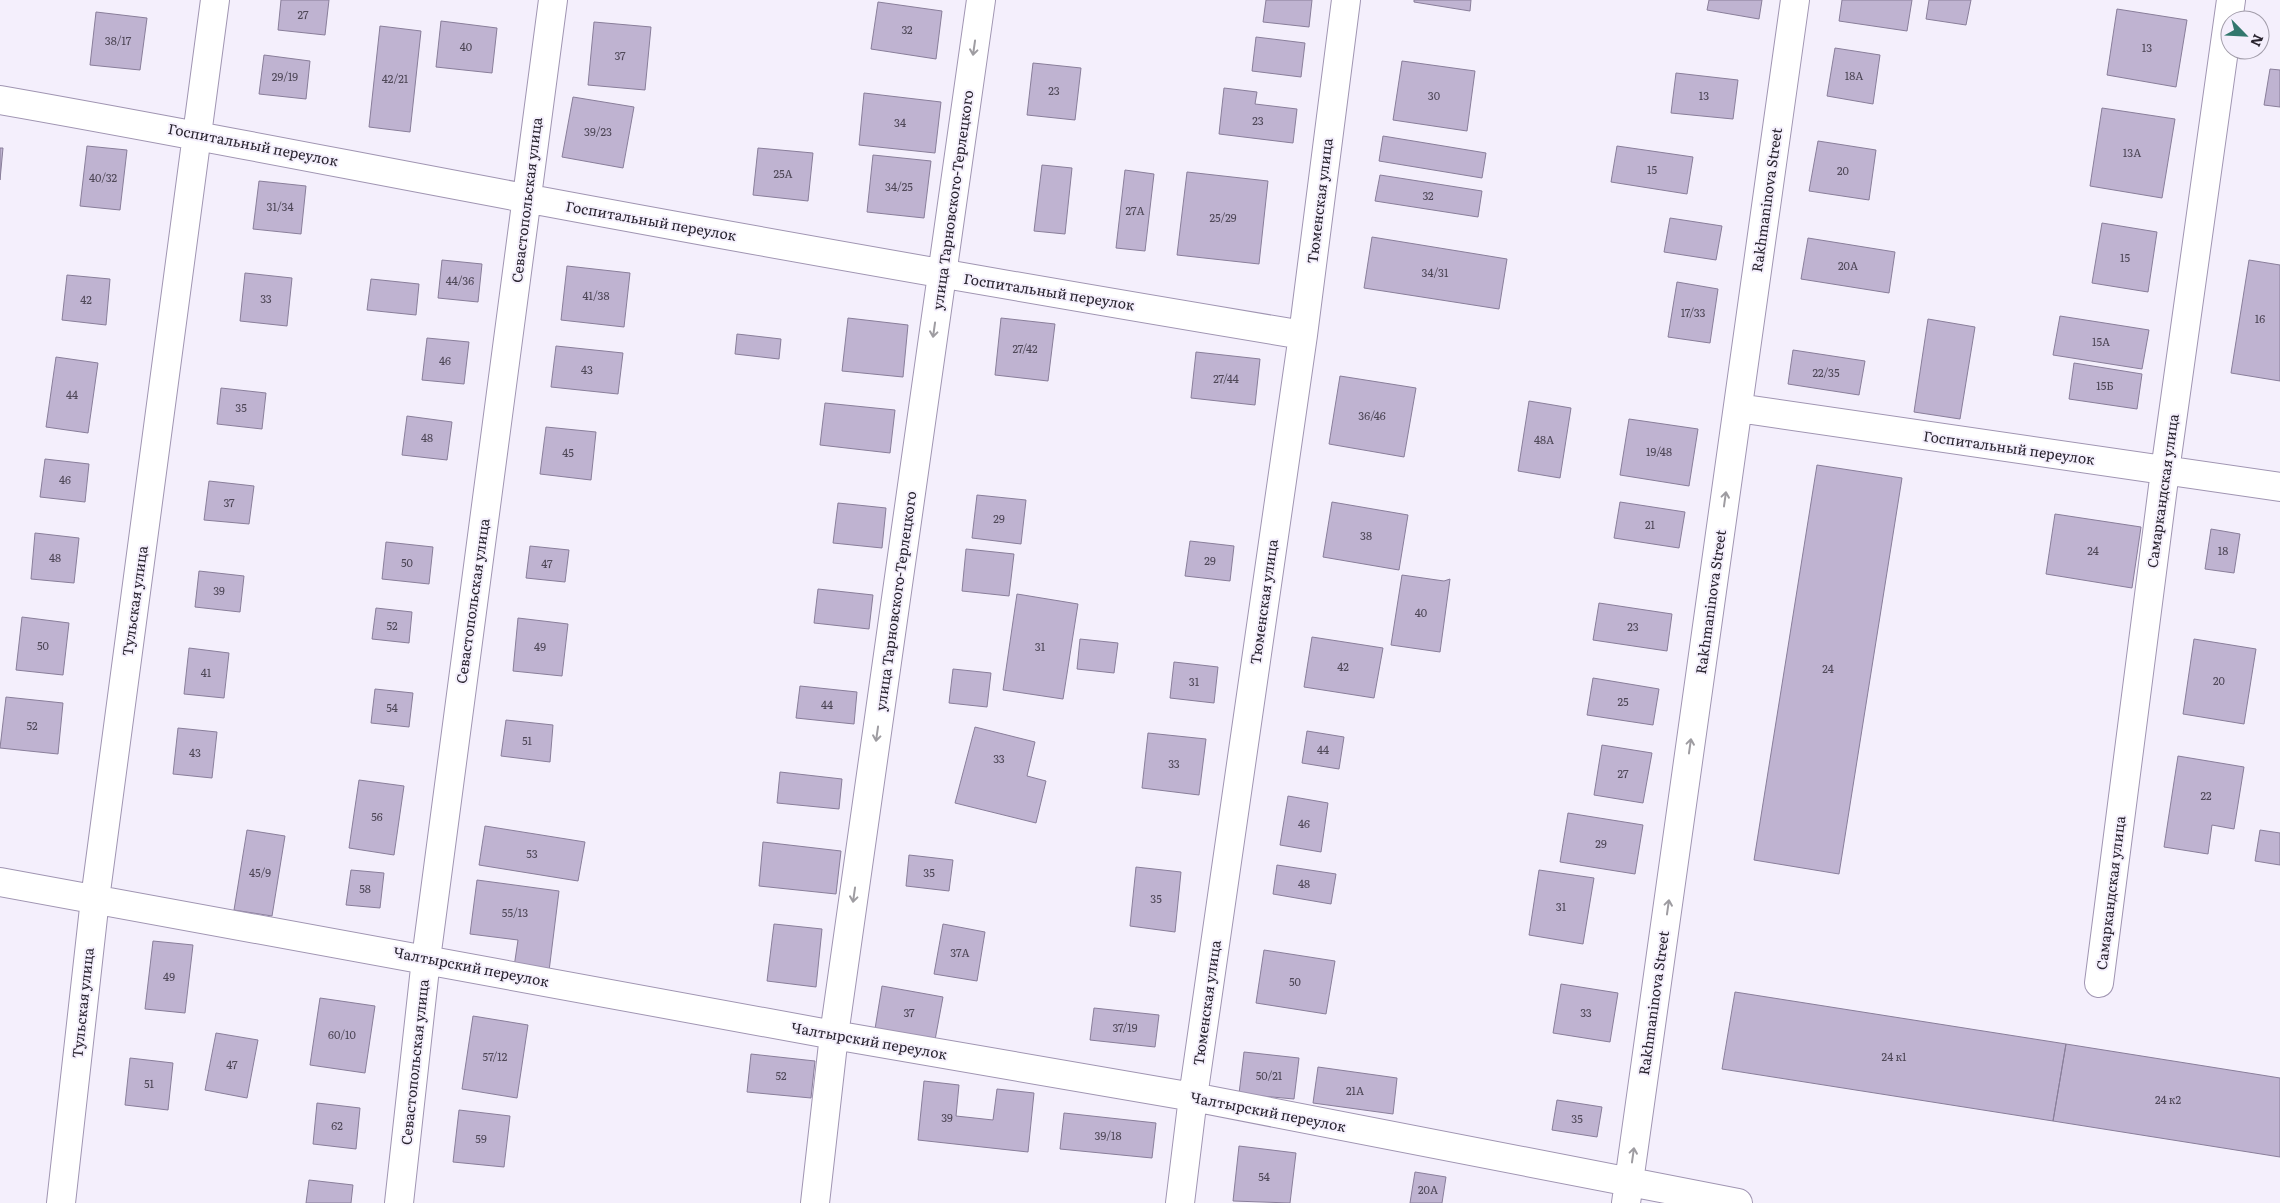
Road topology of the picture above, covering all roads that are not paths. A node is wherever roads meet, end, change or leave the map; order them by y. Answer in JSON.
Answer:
{"nodes":[{"id":1,"x":215,"y":0,"type":"edge"},
{"id":2,"x":553,"y":0,"type":"edge"},
{"id":3,"x":981,"y":0,"type":"edge"},
{"id":4,"x":1346,"y":0,"type":"edge"},
{"id":5,"x":1794,"y":0,"type":"edge"},
{"id":6,"x":2232,"y":0,"type":"edge"},
{"id":7,"x":0,"y":100,"type":"edge"},
{"id":8,"x":198,"y":134,"type":"junction"},
{"id":9,"x":527,"y":198,"type":"junction"},
{"id":10,"x":942,"y":274,"type":"junction"},
{"id":11,"x":1303,"y":335,"type":"junction"},
{"id":12,"x":1738,"y":408,"type":"junction"},
{"id":13,"x":2165,"y":471,"type":"junction"},
{"id":14,"x":2280,"y":487,"type":"edge"},
{"id":15,"x":0,"y":882,"type":"edge"},
{"id":16,"x":95,"y":899,"type":"junction"},
{"id":17,"x":426,"y":959,"type":"junction"},
{"id":18,"x":2099,"y":983,"type":"dead end"},
{"id":19,"x":834,"y":1036,"type":"junction"},
{"id":20,"x":1193,"y":1097,"type":"junction"},
{"id":21,"x":1628,"y":1193,"type":"edge"},
{"id":22,"x":61,"y":1203,"type":"edge"},
{"id":23,"x":399,"y":1203,"type":"edge"},
{"id":24,"x":815,"y":1203,"type":"edge"},
{"id":25,"x":1180,"y":1203,"type":"edge"},
{"id":26,"x":1738,"y":1203,"type":"edge"}],
"edges":[{"from":1,"to":8,"type":"street","name":"Тульская улица"},
{"from":2,"to":9,"type":"street","name":"Севастопольская улица"},
{"from":3,"to":10,"type":"street","name":"улица Тарновского-Терлецкого","one_way":true},
{"from":4,"to":11,"type":"street","name":"Тюменская улица"},
{"from":5,"to":12,"type":"street","name":"Rakhmaninova Street"},
{"from":6,"to":13,"type":"street","name":"Самаркандская улица"},
{"from":7,"to":8,"type":"street","name":"Госпитальный переулок"},
{"from":8,"to":9,"type":"street","name":"Госпитальный переулок"},
{"from":8,"to":16,"type":"street","name":"Тульская улица"},
{"from":9,"to":10,"type":"street","name":"Госпитальный переулок"},
{"from":9,"to":17,"type":"street","name":"Севастопольская улица"},
{"from":10,"to":11,"type":"street","name":"Госпитальный переулок"},
{"from":10,"to":19,"type":"street","name":"улица Тарновского-Терлецкого","one_way":true},
{"from":11,"to":20,"type":"street","name":"Тюменская улица"},
{"from":12,"to":13,"type":"street","name":"Госпитальный переулок"},
{"from":21,"to":12,"type":"street","name":"Rakhmaninova Street","one_way":true},
{"from":13,"to":14,"type":"street","name":"Госпитальный переулок"},
{"from":13,"to":18,"type":"street","name":"Самаркандская улица"},
{"from":15,"to":16,"type":"street","name":"Чалтырский переулок"},
{"from":16,"to":17,"type":"street","name":"Чалтырский переулок"},
{"from":16,"to":22,"type":"street","name":"Тульская улица"},
{"from":17,"to":19,"type":"street","name":"Чалтырский переулок"},
{"from":17,"to":23,"type":"street","name":"Севастопольская улица"},
{"from":19,"to":20,"type":"street","name":"Чалтырский переулок"},
{"from":19,"to":24,"type":"street","name":"улица Тарновского-Терлецкого"},
{"from":20,"to":21,"type":"street","name":"Чалтырский переулок"},
{"from":20,"to":25,"type":"street","name":"Тюменская улица"},
{"from":21,"to":26,"type":"street","name":"Чалтырский переулок"}]}
